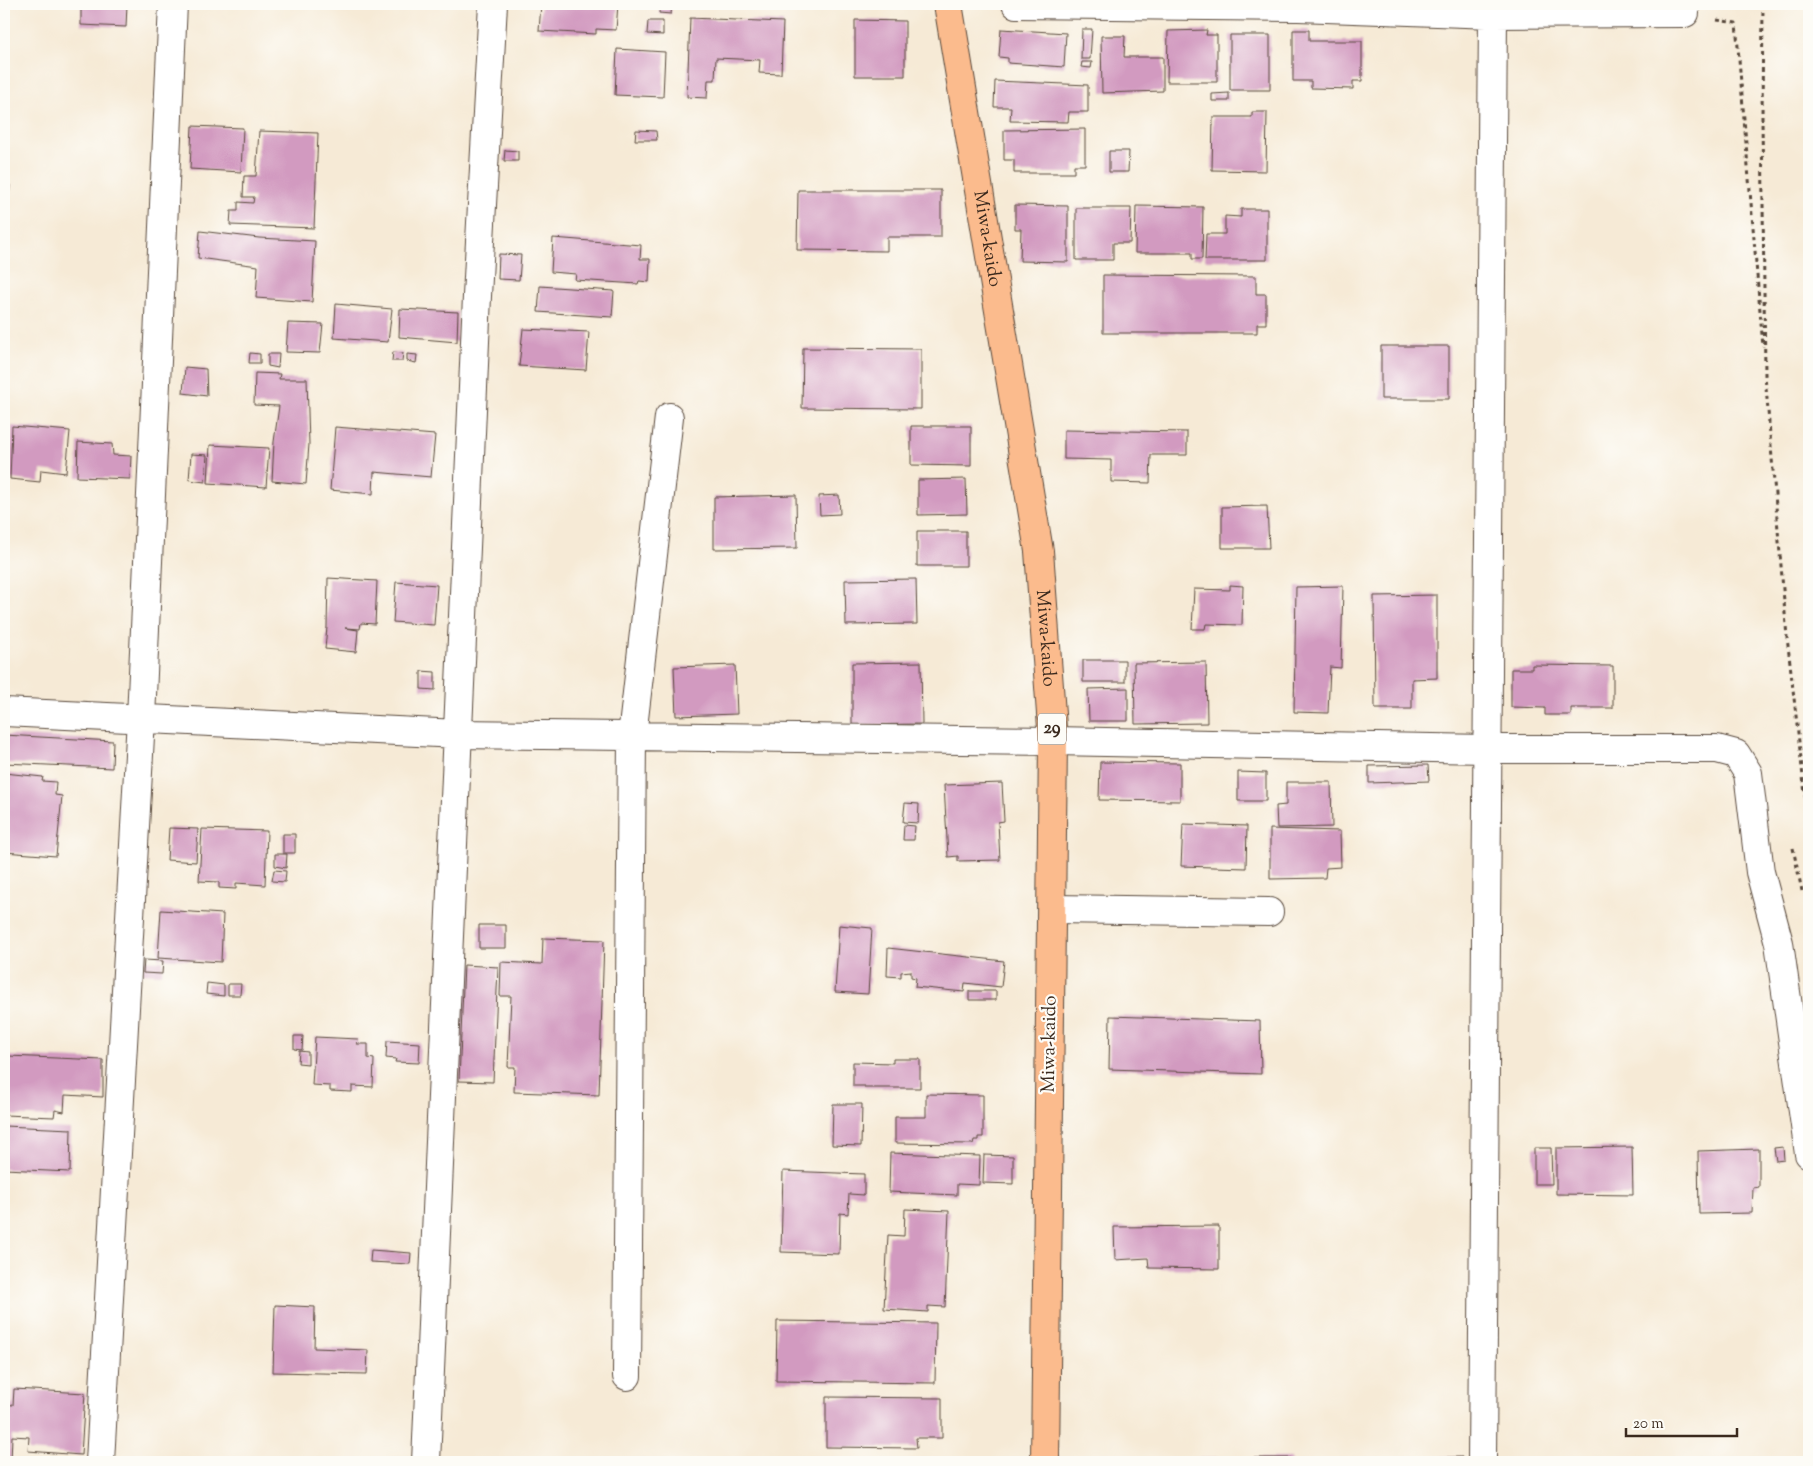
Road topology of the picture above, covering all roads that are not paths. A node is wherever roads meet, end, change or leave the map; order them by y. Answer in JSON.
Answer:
{"nodes":[{"id":1,"x":174,"y":4,"type":"edge"},
{"id":2,"x":493,"y":4,"type":"edge"},
{"id":3,"x":948,"y":4,"type":"edge"},
{"id":4,"x":1016,"y":4,"type":"edge"},
{"id":5,"x":1298,"y":5,"type":"edge"},
{"id":6,"x":1592,"y":9,"type":"edge"},
{"id":7,"x":1684,"y":13,"type":"road end"},
{"id":8,"x":1493,"y":14,"type":"junction"},
{"id":9,"x":669,"y":417,"type":"dead end"},
{"id":10,"x":4,"y":712,"type":"edge"},
{"id":11,"x":141,"y":718,"type":"junction"},
{"id":12,"x":458,"y":734,"type":"junction"},
{"id":13,"x":632,"y":736,"type":"junction"},
{"id":14,"x":1053,"y":741,"type":"junction"},
{"id":15,"x":1488,"y":749,"type":"junction"},
{"id":16,"x":1052,"y":909,"type":"junction"},
{"id":17,"x":1269,"y":912,"type":"dead end"},
{"id":18,"x":1809,"y":1154,"type":"edge"},
{"id":19,"x":627,"y":1376,"type":"dead end"},
{"id":20,"x":100,"y":1462,"type":"edge"},
{"id":21,"x":426,"y":1462,"type":"edge"},
{"id":22,"x":1045,"y":1462,"type":"edge"},
{"id":23,"x":1482,"y":1462,"type":"edge"}],
"edges":[{"from":1,"to":11,"type":"street"},
{"from":2,"to":12,"type":"street"},
{"from":3,"to":14,"type":"main road","name":"Miwa-kaido","number":"29"},
{"from":4,"to":5,"type":"street"},
{"from":5,"to":8,"type":"street"},
{"from":6,"to":7,"type":"street"},
{"from":6,"to":8,"type":"street"},
{"from":8,"to":15,"type":"street"},
{"from":9,"to":13,"type":"street"},
{"from":10,"to":11,"type":"street"},
{"from":11,"to":12,"type":"street"},
{"from":11,"to":20,"type":"street"},
{"from":12,"to":13,"type":"street"},
{"from":12,"to":21,"type":"street"},
{"from":13,"to":14,"type":"street"},
{"from":13,"to":19,"type":"street"},
{"from":14,"to":15,"type":"street"},
{"from":14,"to":16,"type":"main road","name":"Miwa-kaido","number":"29"},
{"from":15,"to":18,"type":"street"},
{"from":15,"to":23,"type":"street"},
{"from":16,"to":17,"type":"street"},
{"from":16,"to":22,"type":"main road","name":"Miwa-kaido","number":"29"}]}
